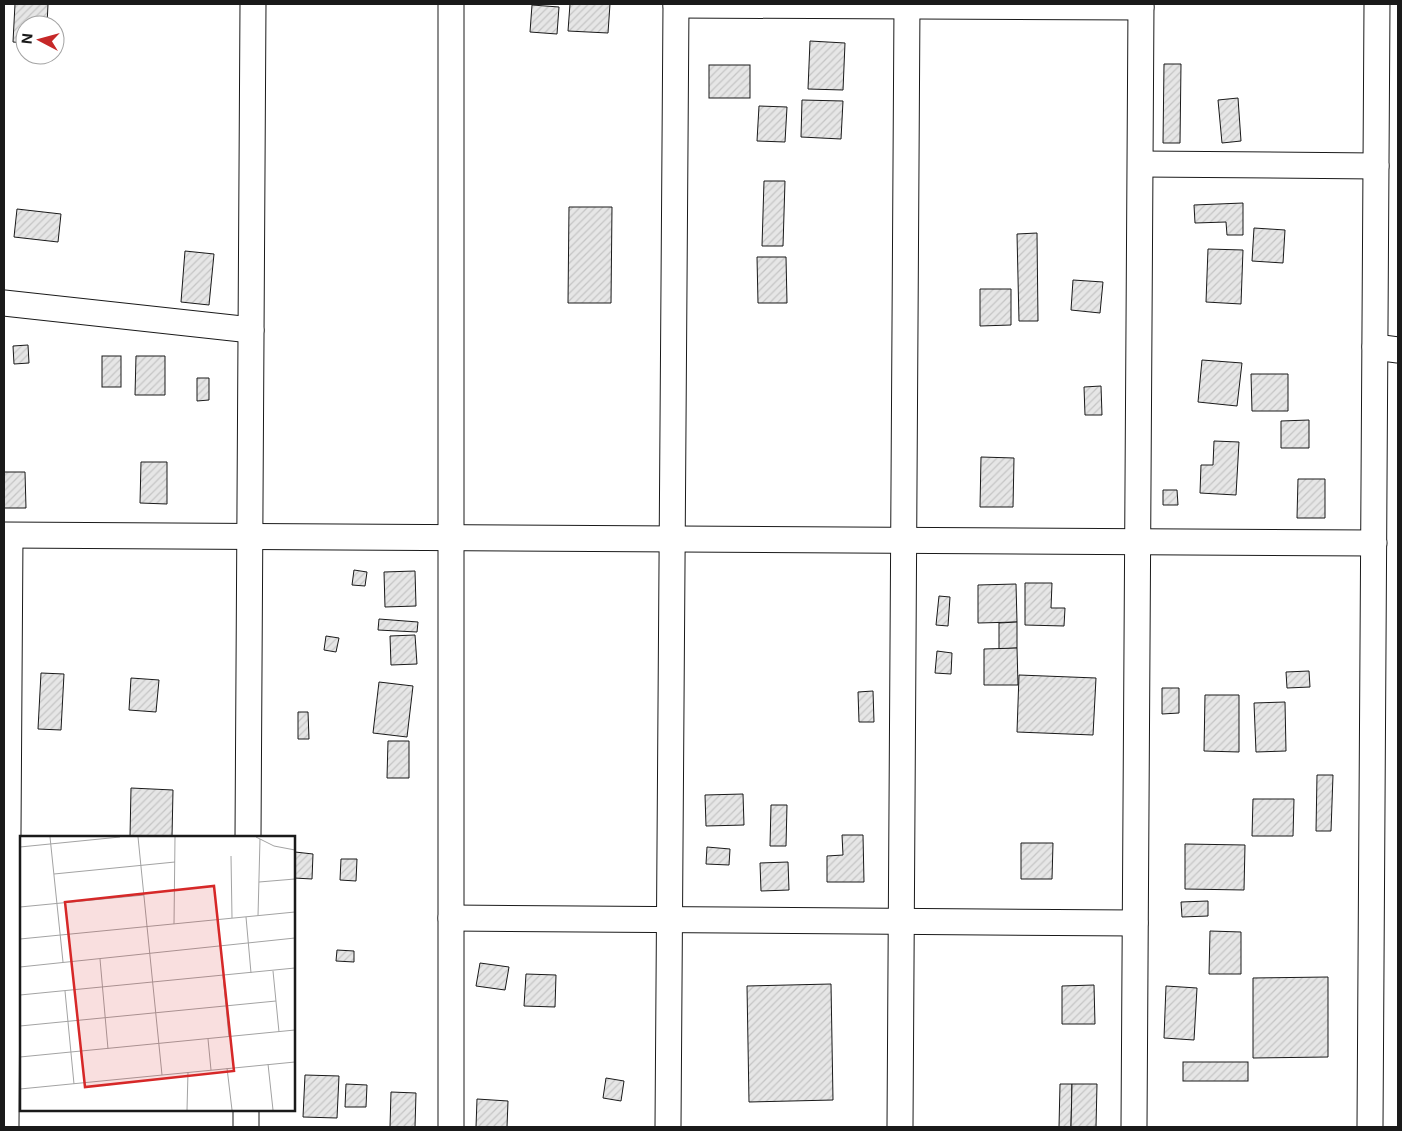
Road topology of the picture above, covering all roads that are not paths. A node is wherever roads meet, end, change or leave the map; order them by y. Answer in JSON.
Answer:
{"nodes":[{"id":1,"x":253,"y":4,"type":"edge"},
{"id":2,"x":451,"y":4,"type":"edge"},
{"id":3,"x":676,"y":4,"type":"edge"},
{"id":4,"x":1377,"y":4,"type":"edge"},
{"id":5,"x":907,"y":5,"type":"edge"},
{"id":6,"x":1141,"y":6,"type":"edge"},
{"id":7,"x":1388,"y":45,"type":"edge"},
{"id":8,"x":1140,"y":164,"type":"junction"},
{"id":9,"x":1376,"y":166,"type":"junction"},
{"id":10,"x":4,"y":303,"type":"edge"},
{"id":11,"x":251,"y":330,"type":"junction"},
{"id":12,"x":1387,"y":348,"type":"edge"},
{"id":13,"x":7,"y":536,"type":"edge"},
{"id":14,"x":250,"y":537,"type":"junction"},
{"id":15,"x":451,"y":537,"type":"junction"},
{"id":16,"x":672,"y":539,"type":"junction"},
{"id":17,"x":903,"y":540,"type":"junction"},
{"id":18,"x":1138,"y":542,"type":"junction"},
{"id":19,"x":1374,"y":543,"type":"junction"},
{"id":20,"x":248,"y":836,"type":"edge"},
{"id":21,"x":451,"y":918,"type":"junction"},
{"id":22,"x":669,"y":920,"type":"junction"},
{"id":23,"x":901,"y":921,"type":"junction"},
{"id":24,"x":1135,"y":923,"type":"junction"},
{"id":25,"x":246,"y":1111,"type":"edge"},
{"id":26,"x":6,"y":1127,"type":"edge"},
{"id":27,"x":246,"y":1127,"type":"edge"},
{"id":28,"x":451,"y":1127,"type":"edge"},
{"id":29,"x":668,"y":1127,"type":"edge"},
{"id":30,"x":900,"y":1127,"type":"edge"},
{"id":31,"x":1134,"y":1127,"type":"edge"},
{"id":32,"x":1370,"y":1127,"type":"edge"}],
"edges":[{"from":1,"to":11,"type":"street"},
{"from":2,"to":15,"type":"street"},
{"from":3,"to":5,"type":"street"},
{"from":3,"to":16,"type":"street"},
{"from":4,"to":7,"type":"street"},
{"from":5,"to":6,"type":"street"},
{"from":5,"to":17,"type":"street"},
{"from":6,"to":8,"type":"street"},
{"from":7,"to":9,"type":"street"},
{"from":8,"to":9,"type":"street"},
{"from":8,"to":18,"type":"street"},
{"from":9,"to":12,"type":"street"},
{"from":10,"to":11,"type":"street"},
{"from":11,"to":14,"type":"street"},
{"from":12,"to":19,"type":"street"},
{"from":13,"to":14,"type":"street"},
{"from":13,"to":26,"type":"street"},
{"from":14,"to":15,"type":"street"},
{"from":14,"to":20,"type":"street"},
{"from":15,"to":16,"type":"street"},
{"from":15,"to":21,"type":"street"},
{"from":16,"to":17,"type":"street"},
{"from":16,"to":22,"type":"street"},
{"from":17,"to":18,"type":"street"},
{"from":17,"to":23,"type":"street"},
{"from":18,"to":19,"type":"street"},
{"from":18,"to":24,"type":"street"},
{"from":19,"to":32,"type":"street"},
{"from":21,"to":22,"type":"street"},
{"from":21,"to":28,"type":"street"},
{"from":22,"to":23,"type":"street"},
{"from":22,"to":29,"type":"street"},
{"from":23,"to":24,"type":"street"},
{"from":23,"to":30,"type":"street"},
{"from":24,"to":31,"type":"street"},
{"from":25,"to":27,"type":"street"}]}
